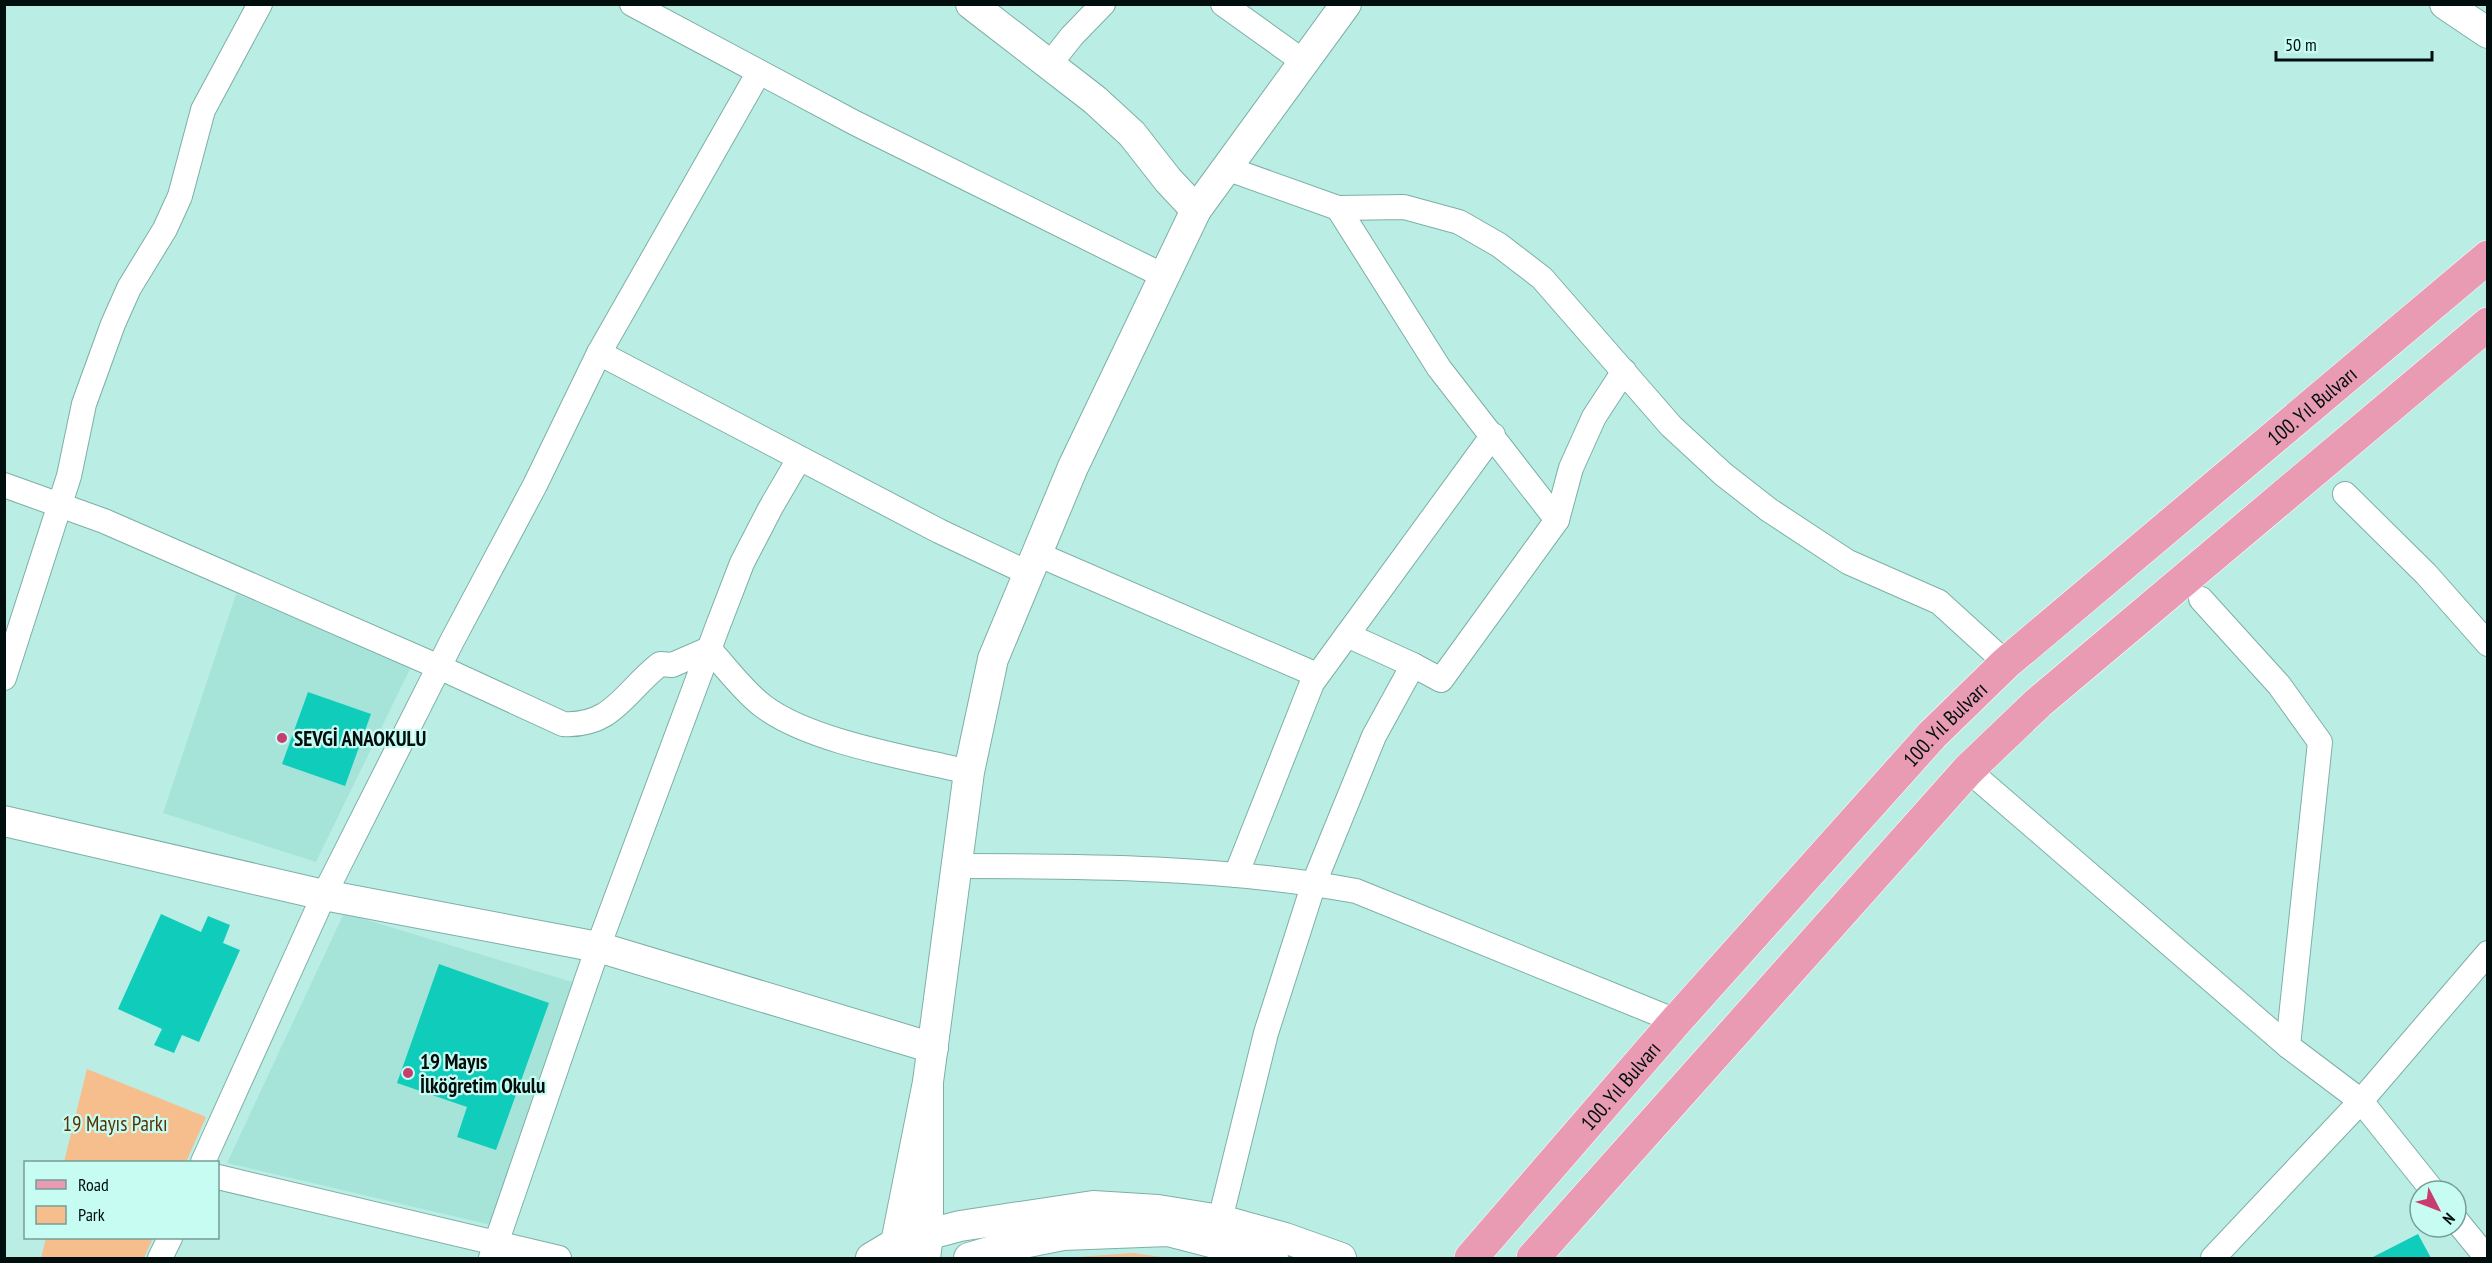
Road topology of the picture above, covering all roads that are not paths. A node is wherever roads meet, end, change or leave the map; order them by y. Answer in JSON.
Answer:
{"nodes":[{"id":1,"x":260,"y":4,"type":"edge"},
{"id":2,"x":632,"y":4,"type":"edge"},
{"id":3,"x":971,"y":4,"type":"edge"},
{"id":4,"x":1103,"y":4,"type":"edge"},
{"id":5,"x":1223,"y":4,"type":"edge"},
{"id":6,"x":1346,"y":4,"type":"edge"},
{"id":7,"x":2445,"y":4,"type":"edge"},
{"id":8,"x":2487,"y":33,"type":"edge"},
{"id":9,"x":1304,"y":62,"type":"junction"},
{"id":10,"x":1049,"y":65,"type":"junction"},
{"id":11,"x":759,"y":72,"type":"junction"},
{"id":12,"x":1226,"y":168,"type":"junction"},
{"id":13,"x":1338,"y":208,"type":"junction"},
{"id":14,"x":1196,"y":210,"type":"junction"},
{"id":15,"x":2487,"y":257,"type":"edge"},
{"id":16,"x":1164,"y":276,"type":"junction"},
{"id":17,"x":2487,"y":324,"type":"edge"},
{"id":18,"x":599,"y":354,"type":"junction"},
{"id":19,"x":1623,"y":371,"type":"junction"},
{"id":20,"x":1493,"y":435,"type":"junction"},
{"id":21,"x":799,"y":459,"type":"junction"},
{"id":22,"x":4,"y":485,"type":"edge"},
{"id":23,"x":2345,"y":494,"type":"dead end"},
{"id":24,"x":60,"y":505,"type":"junction"},
{"id":25,"x":1557,"y":520,"type":"junction"},
{"id":26,"x":1033,"y":563,"type":"junction"},
{"id":27,"x":2201,"y":599,"type":"dead end"},
{"id":28,"x":1347,"y":634,"type":"junction"},
{"id":29,"x":2487,"y":644,"type":"edge"},
{"id":30,"x":709,"y":649,"type":"junction"},
{"id":31,"x":2006,"y":663,"type":"junction"},
{"id":32,"x":1413,"y":664,"type":"junction"},
{"id":33,"x":439,"y":667,"type":"junction"},
{"id":34,"x":1317,"y":675,"type":"junction"},
{"id":35,"x":4,"y":678,"type":"edge"},
{"id":36,"x":1968,"y":770,"type":"junction"},
{"id":37,"x":969,"y":772,"type":"junction"},
{"id":38,"x":4,"y":821,"type":"edge"},
{"id":39,"x":957,"y":866,"type":"junction"},
{"id":40,"x":1236,"y":875,"type":"junction"},
{"id":41,"x":1314,"y":883,"type":"junction"},
{"id":42,"x":324,"y":895,"type":"junction"},
{"id":43,"x":598,"y":947,"type":"junction"},
{"id":44,"x":2487,"y":953,"type":"edge"},
{"id":45,"x":1676,"y":1021,"type":"junction"},
{"id":46,"x":2288,"y":1046,"type":"junction"},
{"id":47,"x":933,"y":1048,"type":"junction"},
{"id":48,"x":928,"y":1082,"type":"junction"},
{"id":49,"x":2361,"y":1101,"type":"junction"},
{"id":50,"x":203,"y":1161,"type":"edge"},
{"id":51,"x":219,"y":1177,"type":"edge"},
{"id":52,"x":2423,"y":1179,"type":"edge"},
{"id":53,"x":1220,"y":1220,"type":"junction"},
{"id":54,"x":2468,"y":1235,"type":"edge"},
{"id":55,"x":170,"y":1239,"type":"edge"},
{"id":56,"x":927,"y":1246,"type":"edge"},
{"id":57,"x":494,"y":1250,"type":"edge"},
{"id":58,"x":888,"y":1254,"type":"edge"},
{"id":59,"x":1463,"y":1257,"type":"edge"},
{"id":60,"x":160,"y":1258,"type":"edge"},
{"id":61,"x":559,"y":1258,"type":"edge"},
{"id":62,"x":969,"y":1258,"type":"edge"},
{"id":63,"x":1273,"y":1258,"type":"edge"},
{"id":64,"x":1341,"y":1258,"type":"edge"},
{"id":65,"x":1533,"y":1258,"type":"edge"},
{"id":66,"x":2213,"y":1258,"type":"edge"},
{"id":67,"x":2487,"y":1258,"type":"edge"}],
"edges":[{"from":1,"to":24,"type":"street"},
{"from":2,"to":11,"type":"street"},
{"from":3,"to":10,"type":"street"},
{"from":4,"to":10,"type":"street"},
{"from":5,"to":9,"type":"street"},
{"from":6,"to":9,"type":"street"},
{"from":7,"to":8,"type":"street"},
{"from":9,"to":12,"type":"street"},
{"from":10,"to":14,"type":"street"},
{"from":11,"to":16,"type":"street"},
{"from":11,"to":18,"type":"street"},
{"from":12,"to":13,"type":"street"},
{"from":12,"to":14,"type":"street"},
{"from":13,"to":19,"type":"street"},
{"from":13,"to":20,"type":"street"},
{"from":14,"to":16,"type":"street"},
{"from":15,"to":31,"type":"main road","name":"100. Yıl Bulvarı"},
{"from":16,"to":26,"type":"street"},
{"from":17,"to":36,"type":"main road"},
{"from":18,"to":21,"type":"street"},
{"from":18,"to":33,"type":"street"},
{"from":19,"to":25,"type":"street"},
{"from":19,"to":31,"type":"street"},
{"from":20,"to":25,"type":"street"},
{"from":20,"to":28,"type":"street"},
{"from":21,"to":26,"type":"street"},
{"from":21,"to":30,"type":"street"},
{"from":22,"to":24,"type":"street"},
{"from":23,"to":29,"type":"street"},
{"from":24,"to":33,"type":"street"},
{"from":24,"to":35,"type":"street"},
{"from":25,"to":32,"type":"street"},
{"from":26,"to":34,"type":"street"},
{"from":26,"to":37,"type":"street"},
{"from":27,"to":46,"type":"street"},
{"from":28,"to":32,"type":"street"},
{"from":28,"to":34,"type":"street"},
{"from":30,"to":33,"type":"street"},
{"from":30,"to":37,"type":"street"},
{"from":30,"to":43,"type":"street"},
{"from":31,"to":45,"type":"main road","name":"100. Yıl Bulvarı"},
{"from":32,"to":41,"type":"street"},
{"from":33,"to":42,"type":"street"},
{"from":34,"to":40,"type":"street"},
{"from":36,"to":46,"type":"street"},
{"from":36,"to":65,"type":"main road"},
{"from":37,"to":39,"type":"street"},
{"from":38,"to":42,"type":"street"},
{"from":39,"to":40,"type":"street"},
{"from":39,"to":47,"type":"street"},
{"from":40,"to":41,"type":"street"},
{"from":41,"to":45,"type":"street"},
{"from":41,"to":53,"type":"street"},
{"from":42,"to":43,"type":"street"},
{"from":42,"to":50,"type":"street"},
{"from":43,"to":47,"type":"street"},
{"from":43,"to":57,"type":"street"},
{"from":44,"to":49,"type":"street"},
{"from":45,"to":59,"type":"main road","name":"100. Yıl Bulvarı"},
{"from":46,"to":49,"type":"street"},
{"from":47,"to":48,"type":"street"},
{"from":48,"to":56,"type":"street"},
{"from":48,"to":58,"type":"street"},
{"from":49,"to":52,"type":"street"},
{"from":49,"to":66,"type":"street"},
{"from":51,"to":57,"type":"street"},
{"from":53,"to":56,"type":"street"},
{"from":53,"to":64,"type":"street"},
{"from":54,"to":67,"type":"street"},
{"from":55,"to":60,"type":"street"},
{"from":56,"to":58,"type":"street"},
{"from":57,"to":61,"type":"street"},
{"from":62,"to":63,"type":"street"}]}
